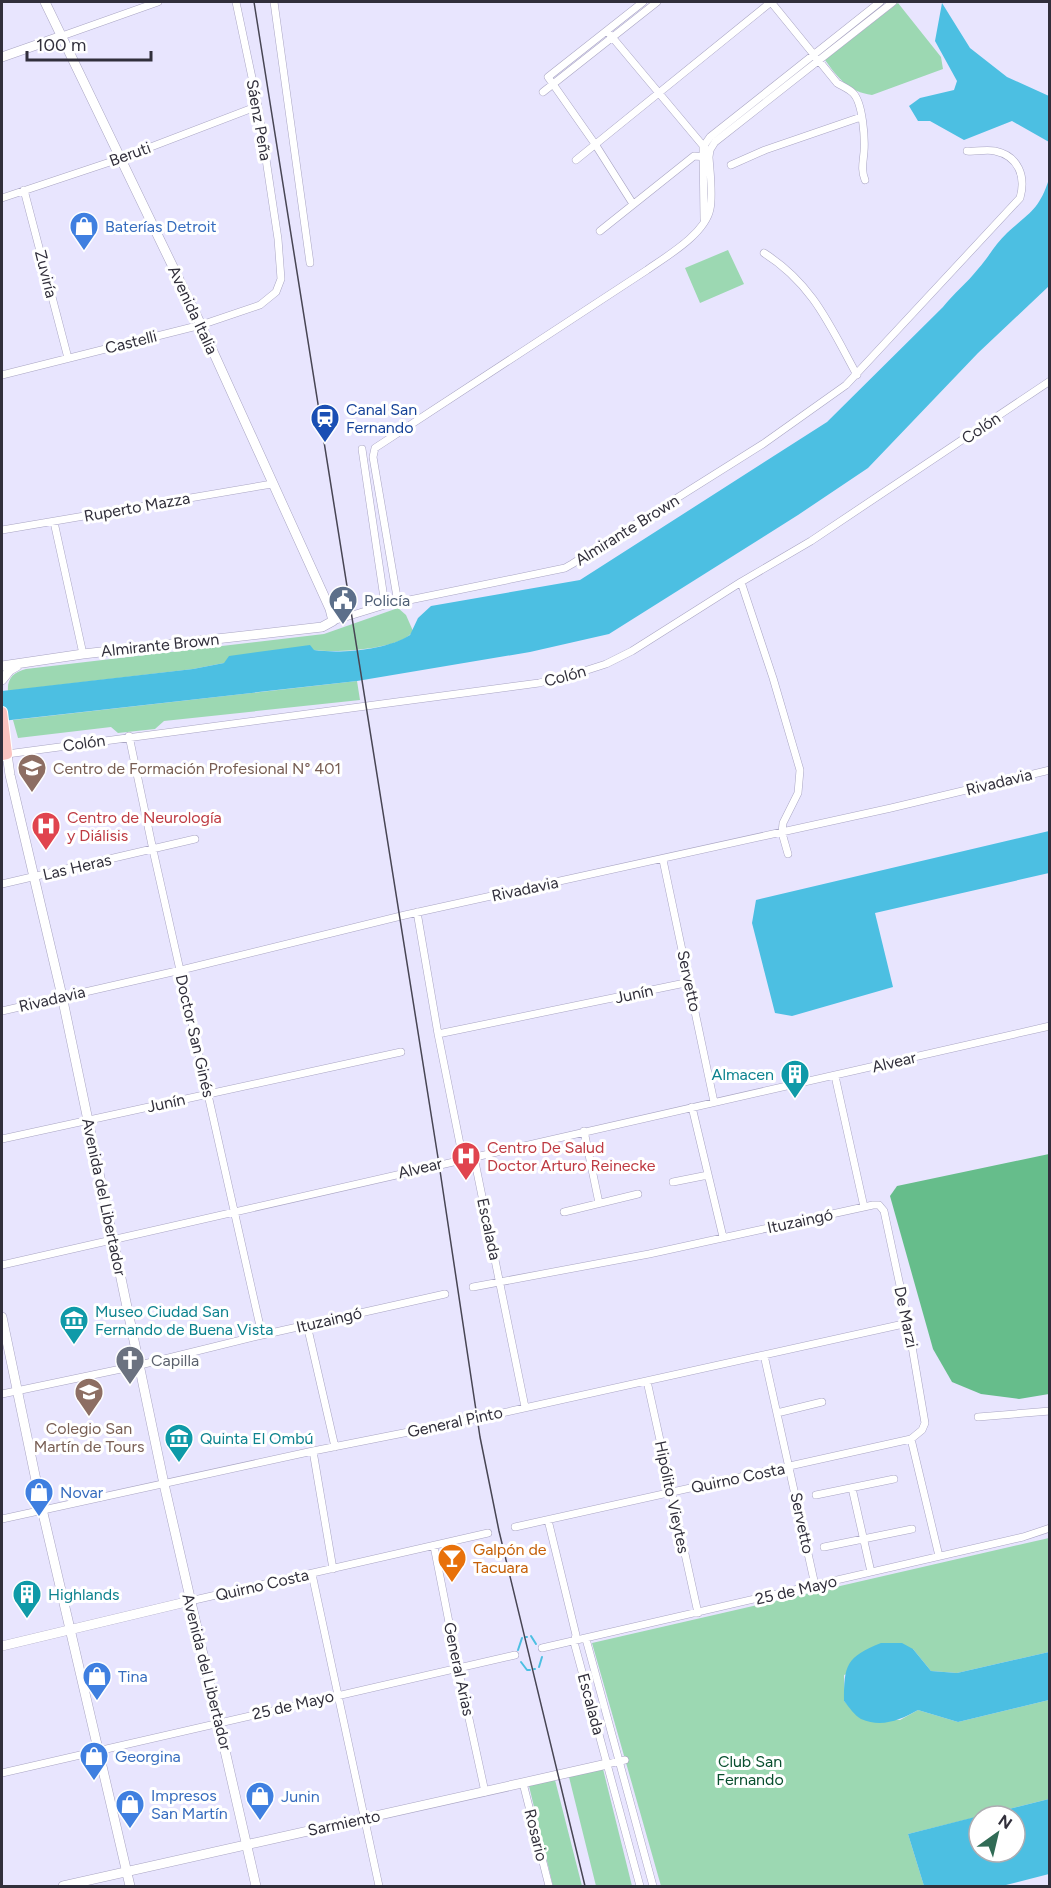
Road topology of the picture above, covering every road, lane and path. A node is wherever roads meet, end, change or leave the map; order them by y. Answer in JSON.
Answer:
{"nodes":[{"id":1,"x":45,"y":2,"type":"edge"},
{"id":2,"x":158,"y":2,"type":"edge"},
{"id":3,"x":236,"y":2,"type":"edge"},
{"id":4,"x":274,"y":2,"type":"edge"},
{"id":5,"x":643,"y":2,"type":"edge"},
{"id":6,"x":657,"y":2,"type":"edge"},
{"id":7,"x":771,"y":2,"type":"edge"},
{"id":8,"x":880,"y":2,"type":"edge"},
{"id":9,"x":893,"y":2,"type":"edge"},
{"id":10,"x":607,"y":31,"type":"junction"},
{"id":11,"x":62,"y":36,"type":"junction"},
{"id":12,"x":612,"y":38,"type":"junction"},
{"id":13,"x":2,"y":57,"type":"edge"},
{"id":14,"x":816,"y":57,"type":"junction"},
{"id":15,"x":553,"y":84,"type":"junction"},
{"id":16,"x":543,"y":92,"type":"dead end"},
{"id":17,"x":658,"y":93,"type":"junction"},
{"id":18,"x":258,"y":106,"type":"junction"},
{"id":19,"x":861,"y":117,"type":"junction"},
{"id":20,"x":595,"y":144,"type":"junction"},
{"id":21,"x":967,"y":151,"type":"dead end"},
{"id":22,"x":706,"y":152,"type":"junction"},
{"id":23,"x":122,"y":158,"type":"junction"},
{"id":24,"x":576,"y":160,"type":"dead end"},
{"id":25,"x":731,"y":165,"type":"dead end"},
{"id":26,"x":865,"y":180,"type":"dead end"},
{"id":27,"x":24,"y":190,"type":"junction"},
{"id":28,"x":2,"y":198,"type":"edge"},
{"id":29,"x":633,"y":204,"type":"junction"},
{"id":30,"x":600,"y":231,"type":"dead end"},
{"id":31,"x":764,"y":253,"type":"dead end"},
{"id":32,"x":310,"y":263,"type":"dead end"},
{"id":33,"x":260,"y":304,"type":"joint"},
{"id":34,"x":201,"y":325,"type":"junction"},
{"id":35,"x":68,"y":358,"type":"junction"},
{"id":36,"x":2,"y":375,"type":"edge"},
{"id":37,"x":857,"y":375,"type":"junction"},
{"id":38,"x":1050,"y":381,"type":"edge"},
{"id":39,"x":362,"y":449,"type":"dead end"},
{"id":40,"x":272,"y":484,"type":"junction"},
{"id":41,"x":54,"y":522,"type":"junction"},
{"id":42,"x":2,"y":530,"type":"edge"},
{"id":43,"x":741,"y":582,"type":"junction"},
{"id":44,"x":398,"y":603,"type":"junction"},
{"id":45,"x":385,"y":605,"type":"junction"},
{"id":46,"x":333,"y":621,"type":"junction"},
{"id":47,"x":83,"y":654,"type":"junction"},
{"id":48,"x":21,"y":663,"type":"junction"},
{"id":49,"x":2,"y":666,"type":"edge"},
{"id":50,"x":2,"y":680,"type":"edge"},
{"id":51,"x":2,"y":712,"type":"edge"},
{"id":52,"x":129,"y":736,"type":"junction"},
{"id":53,"x":4,"y":754,"type":"edge"},
{"id":54,"x":1050,"y":770,"type":"edge"},
{"id":55,"x":782,"y":833,"type":"junction"},
{"id":56,"x":195,"y":839,"type":"dead end"},
{"id":57,"x":153,"y":850,"type":"junction"},
{"id":58,"x":788,"y":854,"type":"dead end"},
{"id":59,"x":663,"y":860,"type":"junction"},
{"id":60,"x":34,"y":877,"type":"junction"},
{"id":61,"x":2,"y":884,"type":"edge"},
{"id":62,"x":417,"y":912,"type":"junction"},
{"id":63,"x":181,"y":970,"type":"junction"},
{"id":64,"x":690,"y":982,"type":"junction"},
{"id":65,"x":62,"y":996,"type":"junction"},
{"id":66,"x":2,"y":1011,"type":"edge"},
{"id":67,"x":1050,"y":1026,"type":"edge"},
{"id":68,"x":438,"y":1034,"type":"junction"},
{"id":69,"x":401,"y":1052,"type":"dead end"},
{"id":70,"x":835,"y":1076,"type":"junction"},
{"id":71,"x":208,"y":1094,"type":"junction"},
{"id":72,"x":714,"y":1102,"type":"junction"},
{"id":73,"x":692,"y":1107,"type":"junction"},
{"id":74,"x":88,"y":1120,"type":"junction"},
{"id":75,"x":584,"y":1131,"type":"junction"},
{"id":76,"x":2,"y":1139,"type":"edge"},
{"id":77,"x":474,"y":1156,"type":"junction"},
{"id":78,"x":463,"y":1159,"type":"junction"},
{"id":79,"x":708,"y":1175,"type":"junction"},
{"id":80,"x":673,"y":1182,"type":"dead end"},
{"id":81,"x":638,"y":1194,"type":"dead end"},
{"id":82,"x":599,"y":1203,"type":"junction"},
{"id":83,"x":879,"y":1205,"type":"joint"},
{"id":84,"x":864,"y":1207,"type":"junction"},
{"id":85,"x":236,"y":1211,"type":"junction"},
{"id":86,"x":564,"y":1212,"type":"dead end"},
{"id":87,"x":723,"y":1237,"type":"junction"},
{"id":88,"x":114,"y":1239,"type":"junction"},
{"id":89,"x":2,"y":1265,"type":"edge"},
{"id":90,"x":500,"y":1282,"type":"junction"},
{"id":91,"x":472,"y":1287,"type":"dead end"},
{"id":92,"x":445,"y":1294,"type":"dead end"},
{"id":93,"x":2,"y":1317,"type":"edge"},
{"id":94,"x":908,"y":1323,"type":"junction"},
{"id":95,"x":307,"y":1325,"type":"junction"},
{"id":96,"x":262,"y":1335,"type":"junction"},
{"id":97,"x":764,"y":1355,"type":"junction"},
{"id":98,"x":140,"y":1365,"type":"junction"},
{"id":99,"x":647,"y":1381,"type":"junction"},
{"id":100,"x":17,"y":1390,"type":"junction"},
{"id":101,"x":2,"y":1394,"type":"edge"},
{"id":102,"x":822,"y":1402,"type":"dead end"},
{"id":103,"x":525,"y":1407,"type":"junction"},
{"id":104,"x":1050,"y":1411,"type":"edge"},
{"id":105,"x":777,"y":1413,"type":"junction"},
{"id":106,"x":978,"y":1417,"type":"dead end"},
{"id":107,"x":922,"y":1430,"type":"joint"},
{"id":108,"x":911,"y":1439,"type":"junction"},
{"id":109,"x":335,"y":1447,"type":"junction"},
{"id":110,"x":312,"y":1451,"type":"junction"},
{"id":111,"x":790,"y":1467,"type":"junction"},
{"id":112,"x":894,"y":1479,"type":"dead end"},
{"id":113,"x":164,"y":1484,"type":"junction"},
{"id":114,"x":852,"y":1488,"type":"junction"},
{"id":115,"x":670,"y":1493,"type":"junction"},
{"id":116,"x":816,"y":1495,"type":"dead end"},
{"id":117,"x":42,"y":1509,"type":"junction"},
{"id":118,"x":2,"y":1519,"type":"edge"},
{"id":119,"x":548,"y":1520,"type":"junction"},
{"id":120,"x":515,"y":1527,"type":"dead end"},
{"id":121,"x":1050,"y":1528,"type":"edge"},
{"id":122,"x":912,"y":1529,"type":"dead end"},
{"id":123,"x":488,"y":1533,"type":"dead end"},
{"id":124,"x":864,"y":1539,"type":"junction"},
{"id":125,"x":434,"y":1546,"type":"junction"},
{"id":126,"x":824,"y":1547,"type":"dead end"},
{"id":127,"x":939,"y":1556,"type":"junction"},
{"id":128,"x":333,"y":1569,"type":"junction"},
{"id":129,"x":872,"y":1572,"type":"junction"},
{"id":130,"x":312,"y":1574,"type":"junction"},
{"id":131,"x":815,"y":1585,"type":"junction"},
{"id":132,"x":190,"y":1601,"type":"junction"},
{"id":133,"x":698,"y":1613,"type":"junction"},
{"id":134,"x":70,"y":1630,"type":"junction"},
{"id":135,"x":586,"y":1639,"type":"junction"},
{"id":136,"x":574,"y":1641,"type":"junction"},
{"id":137,"x":2,"y":1646,"type":"edge"},
{"id":138,"x":542,"y":1648,"type":"dead end"},
{"id":139,"x":516,"y":1655,"type":"dead end"},
{"id":140,"x":458,"y":1668,"type":"junction"},
{"id":141,"x":338,"y":1695,"type":"junction"},
{"id":142,"x":220,"y":1722,"type":"junction"},
{"id":143,"x":99,"y":1749,"type":"junction"},
{"id":144,"x":622,"y":1760,"type":"junction"},
{"id":145,"x":608,"y":1764,"type":"junction"},
{"id":146,"x":2,"y":1773,"type":"edge"},
{"id":147,"x":524,"y":1783,"type":"junction"},
{"id":148,"x":485,"y":1792,"type":"junction"},
{"id":149,"x":364,"y":1819,"type":"junction"},
{"id":150,"x":247,"y":1845,"type":"junction"},
{"id":151,"x":127,"y":1872,"type":"junction"},
{"id":152,"x":63,"y":1887,"type":"edge"},
{"id":153,"x":130,"y":1887,"type":"edge"},
{"id":154,"x":256,"y":1887,"type":"edge"},
{"id":155,"x":379,"y":1887,"type":"edge"},
{"id":156,"x":549,"y":1887,"type":"edge"},
{"id":157,"x":640,"y":1887,"type":"edge"},
{"id":158,"x":653,"y":1887,"type":"edge"}],
"edges":[{"from":1,"to":11,"type":"street","name":"Avenida Italia"},
{"from":2,"to":11,"type":"street"},
{"from":3,"to":18,"type":"street","name":"Sáenz Peña"},
{"from":4,"to":32,"type":"street"},
{"from":5,"to":10,"type":"street"},
{"from":6,"to":12,"type":"street"},
{"from":7,"to":14,"type":"street"},
{"from":7,"to":17,"type":"street"},
{"from":8,"to":14,"type":"street"},
{"from":9,"to":14,"type":"street"},
{"from":10,"to":12,"type":"street"},
{"from":10,"to":15,"type":"street"},
{"from":11,"to":13,"type":"street"},
{"from":11,"to":23,"type":"street","name":"Avenida Italia"},
{"from":12,"to":15,"type":"street"},
{"from":12,"to":17,"type":"street"},
{"from":14,"to":19,"type":"street"},
{"from":14,"to":22,"type":"street"},
{"from":15,"to":16,"type":"street"},
{"from":15,"to":20,"type":"street"},
{"from":17,"to":20,"type":"street"},
{"from":17,"to":22,"type":"street"},
{"from":18,"to":23,"type":"street","name":"Beruti"},
{"from":18,"to":33,"type":"street","name":"Sáenz Peña"},
{"from":19,"to":25,"type":"street"},
{"from":19,"to":26,"type":"street"},
{"from":20,"to":24,"type":"street"},
{"from":20,"to":29,"type":"street"},
{"from":21,"to":37,"type":"street","name":"Almirante Brown"},
{"from":22,"to":29,"type":"street"},
{"from":22,"to":44,"type":"street"},
{"from":23,"to":27,"type":"street","name":"Beruti"},
{"from":23,"to":34,"type":"street","name":"Avenida Italia"},
{"from":27,"to":28,"type":"street","name":"Beruti"},
{"from":27,"to":35,"type":"street","name":"Zuviría"},
{"from":29,"to":30,"type":"street"},
{"from":31,"to":37,"type":"street"},
{"from":33,"to":34,"type":"street","name":"Castelli"},
{"from":34,"to":35,"type":"street","name":"Castelli"},
{"from":34,"to":40,"type":"street","name":"Avenida Italia"},
{"from":35,"to":36,"type":"street","name":"Castelli"},
{"from":37,"to":44,"type":"street","name":"Almirante Brown"},
{"from":38,"to":43,"type":"street","name":"Colón"},
{"from":39,"to":45,"type":"street"},
{"from":40,"to":41,"type":"street","name":"Ruperto Mazza"},
{"from":40,"to":46,"type":"street","name":"Avenida Italia"},
{"from":41,"to":42,"type":"street","name":"Ruperto Mazza"},
{"from":41,"to":47,"type":"street"},
{"from":43,"to":52,"type":"street","name":"Colón"},
{"from":43,"to":55,"type":"street"},
{"from":44,"to":45,"type":"street","name":"Almirante Brown"},
{"from":45,"to":46,"type":"street","name":"Almirante Brown"},
{"from":46,"to":47,"type":"street","name":"Almirante Brown"},
{"from":47,"to":48,"type":"street","name":"Almirante Brown"},
{"from":48,"to":49,"type":"street","name":"Almirante Brown"},
{"from":48,"to":50,"type":"street"},
{"from":51,"to":53,"type":"main road"},
{"from":52,"to":53,"type":"street","name":"Colón"},
{"from":52,"to":57,"type":"street","name":"Doctor San Ginés"},
{"from":53,"to":60,"type":"street","name":"Avenida del Libertador"},
{"from":54,"to":55,"type":"street","name":"Rivadavia"},
{"from":55,"to":58,"type":"street"},
{"from":55,"to":59,"type":"street","name":"Rivadavia"},
{"from":56,"to":57,"type":"street","name":"Las Heras"},
{"from":57,"to":60,"type":"street","name":"Las Heras"},
{"from":57,"to":63,"type":"street","name":"Doctor San Ginés"},
{"from":59,"to":62,"type":"street","name":"Rivadavia"},
{"from":59,"to":64,"type":"street","name":"Servetto"},
{"from":60,"to":61,"type":"street","name":"Las Heras"},
{"from":60,"to":65,"type":"street","name":"Avenida del Libertador"},
{"from":62,"to":63,"type":"street","name":"Rivadavia"},
{"from":62,"to":68,"type":"street"},
{"from":63,"to":65,"type":"street","name":"Rivadavia"},
{"from":63,"to":71,"type":"street","name":"Doctor San Ginés"},
{"from":64,"to":68,"type":"street","name":"Junín"},
{"from":64,"to":72,"type":"street","name":"Servetto"},
{"from":65,"to":66,"type":"street","name":"Rivadavia"},
{"from":65,"to":74,"type":"street","name":"Avenida del Libertador"},
{"from":67,"to":70,"type":"street","name":"Alvear"},
{"from":68,"to":78,"type":"street"},
{"from":69,"to":71,"type":"street","name":"Junín"},
{"from":70,"to":72,"type":"street","name":"Alvear"},
{"from":70,"to":84,"type":"street"},
{"from":71,"to":74,"type":"street","name":"Junín"},
{"from":71,"to":85,"type":"street","name":"Doctor San Ginés"},
{"from":72,"to":73,"type":"street","name":"Alvear"},
{"from":73,"to":75,"type":"street","name":"Alvear"},
{"from":73,"to":79,"type":"street"},
{"from":74,"to":76,"type":"street","name":"Junín"},
{"from":74,"to":88,"type":"street","name":"Avenida del Libertador"},
{"from":75,"to":77,"type":"street","name":"Alvear"},
{"from":75,"to":82,"type":"street"},
{"from":77,"to":78,"type":"street","name":"Alvear"},
{"from":77,"to":90,"type":"street","name":"Escalada"},
{"from":78,"to":85,"type":"street","name":"Alvear"},
{"from":79,"to":80,"type":"street"},
{"from":79,"to":87,"type":"street"},
{"from":81,"to":82,"type":"street"},
{"from":82,"to":86,"type":"street"},
{"from":83,"to":84,"type":"street","name":"Ituzaingó"},
{"from":83,"to":94,"type":"street","name":"De Marzi"},
{"from":84,"to":87,"type":"street","name":"Ituzaingó"},
{"from":85,"to":88,"type":"street","name":"Alvear"},
{"from":85,"to":96,"type":"street","name":"Doctor San Ginés"},
{"from":87,"to":90,"type":"street","name":"Ituzaingó"},
{"from":88,"to":89,"type":"street","name":"Alvear"},
{"from":88,"to":98,"type":"street","name":"Avenida del Libertador"},
{"from":90,"to":91,"type":"street","name":"Ituzaingó"},
{"from":90,"to":103,"type":"street","name":"Escalada"},
{"from":92,"to":95,"type":"street","name":"Ituzaingó"},
{"from":93,"to":100,"type":"street"},
{"from":94,"to":97,"type":"street","name":"General Pinto"},
{"from":94,"to":107,"type":"street","name":"De Marzi"},
{"from":95,"to":96,"type":"street","name":"Ituzaingó"},
{"from":95,"to":109,"type":"street"},
{"from":96,"to":98,"type":"street","name":"Ituzaingó"},
{"from":97,"to":99,"type":"street","name":"General Pinto"},
{"from":97,"to":105,"type":"street","name":"Servetto"},
{"from":98,"to":100,"type":"street","name":"Ituzaingó"},
{"from":98,"to":113,"type":"street","name":"Avenida del Libertador"},
{"from":99,"to":103,"type":"street","name":"General Pinto"},
{"from":99,"to":115,"type":"street","name":"Hipólito Vieytes"},
{"from":100,"to":101,"type":"street","name":"Ituzaingó"},
{"from":100,"to":117,"type":"street"},
{"from":102,"to":105,"type":"street"},
{"from":103,"to":109,"type":"street","name":"General Pinto"},
{"from":104,"to":106,"type":"street"},
{"from":105,"to":111,"type":"street","name":"Servetto"},
{"from":107,"to":108,"type":"street","name":"Quirno Costa"},
{"from":108,"to":111,"type":"street","name":"Quirno Costa"},
{"from":108,"to":127,"type":"street"},
{"from":109,"to":110,"type":"street","name":"General Pinto"},
{"from":110,"to":113,"type":"street","name":"General Pinto"},
{"from":110,"to":128,"type":"street"},
{"from":111,"to":115,"type":"street","name":"Quirno Costa"},
{"from":111,"to":131,"type":"street","name":"Servetto"},
{"from":112,"to":114,"type":"street"},
{"from":113,"to":117,"type":"street","name":"General Pinto"},
{"from":113,"to":132,"type":"street","name":"Avenida del Libertador"},
{"from":114,"to":116,"type":"street"},
{"from":114,"to":124,"type":"street"},
{"from":115,"to":119,"type":"street","name":"Quirno Costa"},
{"from":115,"to":133,"type":"street","name":"Hipólito Vieytes"},
{"from":117,"to":118,"type":"street","name":"General Pinto"},
{"from":117,"to":134,"type":"street"},
{"from":119,"to":120,"type":"street","name":"Quirno Costa"},
{"from":119,"to":136,"type":"street","name":"Escalada"},
{"from":121,"to":127,"type":"street","name":"25 de Mayo"},
{"from":122,"to":124,"type":"street"},
{"from":123,"to":125,"type":"street","name":"Quirno Costa"},
{"from":124,"to":126,"type":"street"},
{"from":124,"to":129,"type":"street"},
{"from":125,"to":128,"type":"street","name":"Quirno Costa"},
{"from":125,"to":140,"type":"street","name":"General Arias"},
{"from":127,"to":129,"type":"street","name":"25 de Mayo"},
{"from":128,"to":130,"type":"street","name":"Quirno Costa"},
{"from":129,"to":131,"type":"street","name":"25 de Mayo"},
{"from":130,"to":132,"type":"street","name":"Quirno Costa"},
{"from":130,"to":141,"type":"street"},
{"from":131,"to":133,"type":"street","name":"25 de Mayo"},
{"from":132,"to":134,"type":"street","name":"Quirno Costa"},
{"from":132,"to":142,"type":"street","name":"Avenida del Libertador"},
{"from":133,"to":135,"type":"street","name":"25 de Mayo"},
{"from":134,"to":137,"type":"street","name":"Quirno Costa"},
{"from":134,"to":143,"type":"street"},
{"from":135,"to":136,"type":"street","name":"25 de Mayo"},
{"from":135,"to":144,"type":"street","name":"Escalada"},
{"from":136,"to":138,"type":"street","name":"25 de Mayo"},
{"from":136,"to":145,"type":"street","name":"Escalada"},
{"from":139,"to":140,"type":"street","name":"25 de Mayo"},
{"from":140,"to":141,"type":"street","name":"25 de Mayo"},
{"from":140,"to":148,"type":"street","name":"General Arias"},
{"from":141,"to":142,"type":"street","name":"25 de Mayo"},
{"from":141,"to":149,"type":"street"},
{"from":142,"to":143,"type":"street","name":"25 de Mayo"},
{"from":142,"to":150,"type":"street","name":"Avenida del Libertador"},
{"from":143,"to":146,"type":"street","name":"25 de Mayo"},
{"from":143,"to":151,"type":"street"},
{"from":144,"to":145,"type":"street","name":"Sarmiento"},
{"from":144,"to":158,"type":"street","name":"Escalada"},
{"from":145,"to":147,"type":"street","name":"Sarmiento"},
{"from":145,"to":157,"type":"street","name":"Escalada"},
{"from":147,"to":148,"type":"street","name":"Sarmiento"},
{"from":147,"to":156,"type":"street","name":"Rosario"},
{"from":148,"to":149,"type":"street","name":"Sarmiento"},
{"from":149,"to":150,"type":"street","name":"Sarmiento"},
{"from":149,"to":155,"type":"street"},
{"from":150,"to":151,"type":"street","name":"Sarmiento"},
{"from":150,"to":154,"type":"street","name":"Avenida del Libertador"},
{"from":151,"to":152,"type":"street","name":"Sarmiento"},
{"from":151,"to":153,"type":"street"}]}
